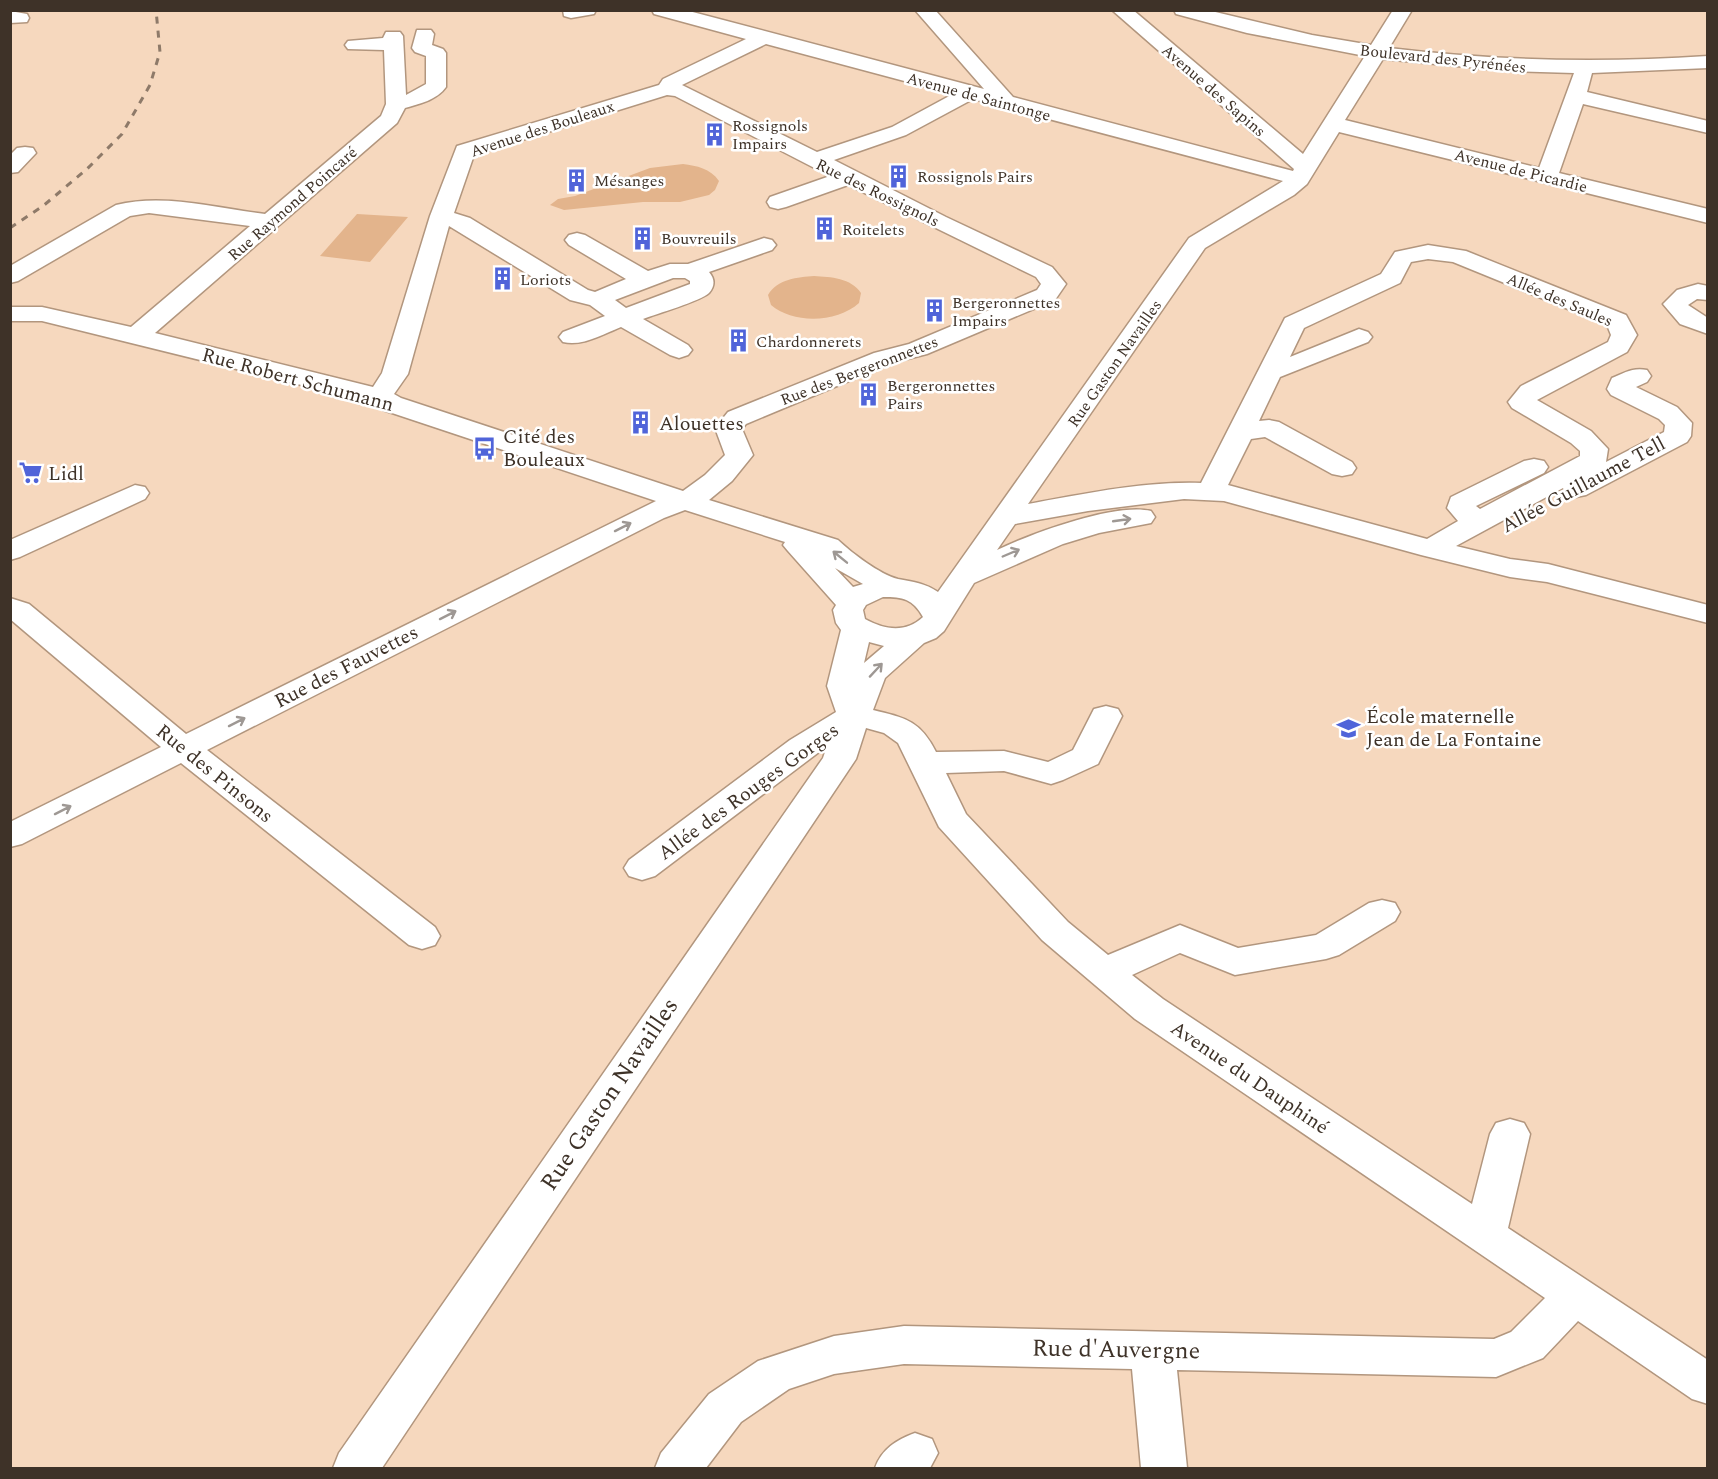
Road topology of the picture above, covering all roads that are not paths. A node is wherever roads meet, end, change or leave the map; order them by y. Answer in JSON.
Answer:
{"nodes":[{"id":1,"x":661,"y":10,"type":"edge"},
{"id":2,"x":924,"y":10,"type":"edge"},
{"id":3,"x":1121,"y":10,"type":"edge"},
{"id":4,"x":1184,"y":10,"type":"edge"},
{"id":5,"x":1403,"y":10,"type":"edge"},
{"id":6,"x":424,"y":34,"type":"dead end"},
{"id":7,"x":763,"y":38,"type":"junction"},
{"id":8,"x":356,"y":45,"type":"dead end"},
{"id":9,"x":1376,"y":52,"type":"junction"},
{"id":10,"x":1707,"y":62,"type":"edge"},
{"id":11,"x":1580,"y":68,"type":"junction"},
{"id":12,"x":666,"y":89,"type":"junction"},
{"id":13,"x":969,"y":93,"type":"junction"},
{"id":14,"x":1576,"y":96,"type":"junction"},
{"id":15,"x":1007,"y":103,"type":"junction"},
{"id":16,"x":396,"y":104,"type":"junction"},
{"id":17,"x":1334,"y":124,"type":"junction"},
{"id":18,"x":1707,"y":126,"type":"edge"},
{"id":19,"x":813,"y":160,"type":"junction"},
{"id":20,"x":1302,"y":174,"type":"junction"},
{"id":21,"x":1547,"y":176,"type":"junction"},
{"id":22,"x":848,"y":177,"type":"junction"},
{"id":23,"x":778,"y":202,"type":"dead end"},
{"id":24,"x":441,"y":216,"type":"junction"},
{"id":25,"x":1707,"y":216,"type":"edge"},
{"id":26,"x":270,"y":222,"type":"junction"},
{"id":27,"x":577,"y":240,"type":"dead end"},
{"id":28,"x":764,"y":245,"type":"dead end"},
{"id":29,"x":690,"y":272,"type":"junction"},
{"id":30,"x":10,"y":276,"type":"edge"},
{"id":31,"x":646,"y":280,"type":"junction"},
{"id":32,"x":1054,"y":284,"type":"joint"},
{"id":33,"x":1707,"y":293,"type":"edge"},
{"id":34,"x":599,"y":300,"type":"junction"},
{"id":35,"x":1679,"y":311,"type":"junction"},
{"id":36,"x":1707,"y":311,"type":"edge"},
{"id":37,"x":10,"y":314,"type":"edge"},
{"id":38,"x":625,"y":319,"type":"junction"},
{"id":39,"x":1707,"y":327,"type":"edge"},
{"id":40,"x":136,"y":336,"type":"junction"},
{"id":41,"x":572,"y":337,"type":"dead end"},
{"id":42,"x":1359,"y":337,"type":"dead end"},
{"id":43,"x":679,"y":350,"type":"dead end"},
{"id":44,"x":1270,"y":372,"type":"junction"},
{"id":45,"x":1638,"y":376,"type":"dead end"},
{"id":46,"x":379,"y":396,"type":"junction"},
{"id":47,"x":728,"y":428,"type":"joint"},
{"id":48,"x":1241,"y":432,"type":"junction"},
{"id":49,"x":1342,"y":468,"type":"dead end"},
{"id":50,"x":1036,"y":474,"type":"junction"},
{"id":51,"x":1211,"y":492,"type":"junction"},
{"id":52,"x":135,"y":493,"type":"dead end"},
{"id":53,"x":684,"y":501,"type":"junction"},
{"id":54,"x":1088,"y":502,"type":"junction"},
{"id":55,"x":1005,"y":517,"type":"junction"},
{"id":56,"x":1372,"y":531,"type":"junction"},
{"id":57,"x":1064,"y":532,"type":"junction"},
{"id":58,"x":786,"y":534,"type":"junction"},
{"id":59,"x":1431,"y":549,"type":"junction"},
{"id":60,"x":10,"y":551,"type":"edge"},
{"id":61,"x":1466,"y":557,"type":"junction"},
{"id":62,"x":1510,"y":568,"type":"junction"},
{"id":63,"x":961,"y":580,"type":"junction"},
{"id":64,"x":903,"y":589,"type":"junction"},
{"id":65,"x":10,"y":607,"type":"edge"},
{"id":66,"x":1707,"y":614,"type":"edge"},
{"id":67,"x":854,"y":615,"type":"junction"},
{"id":68,"x":937,"y":615,"type":"junction"},
{"id":69,"x":1707,"y":620,"type":"edge"},
{"id":70,"x":914,"y":635,"type":"junction"},
{"id":71,"x":853,"y":716,"type":"junction"},
{"id":72,"x":1106,"y":716,"type":"dead end"},
{"id":73,"x":183,"y":748,"type":"junction"},
{"id":74,"x":925,"y":763,"type":"junction"},
{"id":75,"x":10,"y":836,"type":"edge"},
{"id":76,"x":642,"y":868,"type":"dead end"},
{"id":77,"x":1382,"y":912,"type":"dead end"},
{"id":78,"x":422,"y":936,"type":"dead end"},
{"id":79,"x":1105,"y":972,"type":"junction"},
{"id":80,"x":1510,"y":1134,"type":"dead end"},
{"id":81,"x":1485,"y":1235,"type":"junction"},
{"id":82,"x":1574,"y":1295,"type":"junction"},
{"id":83,"x":1153,"y":1350,"type":"junction"},
{"id":84,"x":1707,"y":1385,"type":"edge"},
{"id":85,"x":356,"y":1468,"type":"edge"},
{"id":86,"x":678,"y":1468,"type":"edge"},
{"id":87,"x":1164,"y":1468,"type":"edge"}],
"edges":[{"from":1,"to":7,"type":"street","name":"Avenue de Saintonge"},
{"from":2,"to":15,"type":"street"},
{"from":3,"to":20,"type":"street","name":"Avenue des Sapins"},
{"from":4,"to":9,"type":"street","name":"Boulevard des Pyrénées"},
{"from":5,"to":9,"type":"street"},
{"from":6,"to":16,"type":"street"},
{"from":7,"to":12,"type":"street","name":"Avenue des Bouleaux"},
{"from":7,"to":13,"type":"street","name":"Avenue de Saintonge"},
{"from":8,"to":16,"type":"street"},
{"from":9,"to":11,"type":"street","name":"Boulevard des Pyrénées"},
{"from":9,"to":17,"type":"street"},
{"from":10,"to":11,"type":"street","name":"Boulevard des Pyrénées"},
{"from":11,"to":14,"type":"street"},
{"from":12,"to":19,"type":"street","name":"Rue des Rossignols"},
{"from":12,"to":24,"type":"street","name":"Avenue des Bouleaux"},
{"from":13,"to":15,"type":"street","name":"Avenue de Saintonge"},
{"from":13,"to":19,"type":"street"},
{"from":14,"to":18,"type":"street"},
{"from":14,"to":21,"type":"street"},
{"from":15,"to":20,"type":"street","name":"Avenue de Saintonge"},
{"from":16,"to":26,"type":"street","name":"Rue Raymond Poincaré"},
{"from":17,"to":20,"type":"street"},
{"from":17,"to":21,"type":"street","name":"Avenue de Picardie"},
{"from":19,"to":22,"type":"street","name":"Rue des Rossignols"},
{"from":20,"to":50,"type":"street","name":"Rue Gaston Navailles"},
{"from":21,"to":25,"type":"street","name":"Avenue de Picardie"},
{"from":22,"to":23,"type":"street"},
{"from":22,"to":32,"type":"street","name":"Rue des Rossignols"},
{"from":24,"to":34,"type":"street"},
{"from":24,"to":46,"type":"street","name":"Avenue des Bouleaux"},
{"from":26,"to":30,"type":"street"},
{"from":26,"to":40,"type":"street","name":"Rue Raymond Poincaré"},
{"from":27,"to":31,"type":"street"},
{"from":28,"to":29,"type":"street"},
{"from":29,"to":31,"type":"street"},
{"from":29,"to":38,"type":"street"},
{"from":31,"to":34,"type":"street"},
{"from":32,"to":47,"type":"street","name":"Rue des Bergeronnettes"},
{"from":33,"to":35,"type":"street"},
{"from":34,"to":38,"type":"street"},
{"from":35,"to":36,"type":"street"},
{"from":35,"to":39,"type":"street"},
{"from":37,"to":40,"type":"street","name":"Rue Robert Schumann"},
{"from":38,"to":41,"type":"street"},
{"from":38,"to":43,"type":"street"},
{"from":40,"to":46,"type":"street","name":"Rue Robert Schumann"},
{"from":42,"to":44,"type":"street"},
{"from":44,"to":48,"type":"street","name":"Allée des Saules"},
{"from":44,"to":59,"type":"street","name":"Allée des Saules"},
{"from":45,"to":61,"type":"street","name":"Allée Guillaume Tell"},
{"from":46,"to":53,"type":"street","name":"Rue Robert Schumann"},
{"from":47,"to":53,"type":"street","name":"Rue des Fauvettes"},
{"from":48,"to":49,"type":"street"},
{"from":48,"to":51,"type":"street","name":"Allée des Saules"},
{"from":50,"to":54,"type":"street"},
{"from":50,"to":55,"type":"street","name":"Rue Gaston Navailles"},
{"from":51,"to":54,"type":"street"},
{"from":51,"to":56,"type":"street"},
{"from":52,"to":60,"type":"street"},
{"from":53,"to":58,"type":"street","name":"Rue Robert Schumann"},
{"from":73,"to":53,"type":"street","name":"Rue des Fauvettes","one_way":true},
{"from":54,"to":55,"type":"street"},
{"from":55,"to":57,"type":"street"},
{"from":55,"to":63,"type":"street","name":"Rue Gaston Navailles"},
{"from":57,"to":56,"type":"street","one_way":true},
{"from":56,"to":59,"type":"street"},
{"from":63,"to":57,"type":"street","one_way":true},
{"from":64,"to":58,"type":"street","name":"Rue Robert Schumann","one_way":true},
{"from":58,"to":67,"type":"street","name":"Rue Robert Schumann"},
{"from":59,"to":61,"type":"street"},
{"from":61,"to":62,"type":"street"},
{"from":62,"to":66,"type":"street"},
{"from":62,"to":69,"type":"street"},
{"from":63,"to":64,"type":"street"},
{"from":63,"to":68,"type":"street","name":"Rue Gaston Navailles"},
{"from":64,"to":67,"type":"street"},
{"from":64,"to":68,"type":"street"},
{"from":65,"to":73,"type":"street","name":"Rue des Pinsons"},
{"from":67,"to":70,"type":"street"},
{"from":67,"to":71,"type":"street"},
{"from":68,"to":70,"type":"street"},
{"from":71,"to":70,"type":"street","name":"Rue Gaston Navailles","one_way":true},
{"from":71,"to":74,"type":"street","name":"Avenue du Dauphiné"},
{"from":71,"to":76,"type":"street","name":"Allée des Rouges Gorges"},
{"from":71,"to":85,"type":"street","name":"Rue Gaston Navailles"},
{"from":72,"to":74,"type":"street"},
{"from":75,"to":73,"type":"street","name":"Rue des Fauvettes","one_way":true},
{"from":73,"to":78,"type":"street","name":"Rue des Pinsons"},
{"from":74,"to":79,"type":"street","name":"Avenue du Dauphiné"},
{"from":77,"to":79,"type":"street"},
{"from":79,"to":81,"type":"street","name":"Avenue du Dauphiné"},
{"from":80,"to":81,"type":"street"},
{"from":81,"to":82,"type":"street","name":"Avenue du Dauphiné"},
{"from":82,"to":83,"type":"street","name":"Rue d'Auvergne"},
{"from":82,"to":84,"type":"street","name":"Avenue du Dauphiné"},
{"from":83,"to":86,"type":"street","name":"Rue d'Auvergne"},
{"from":83,"to":87,"type":"street"}]}
